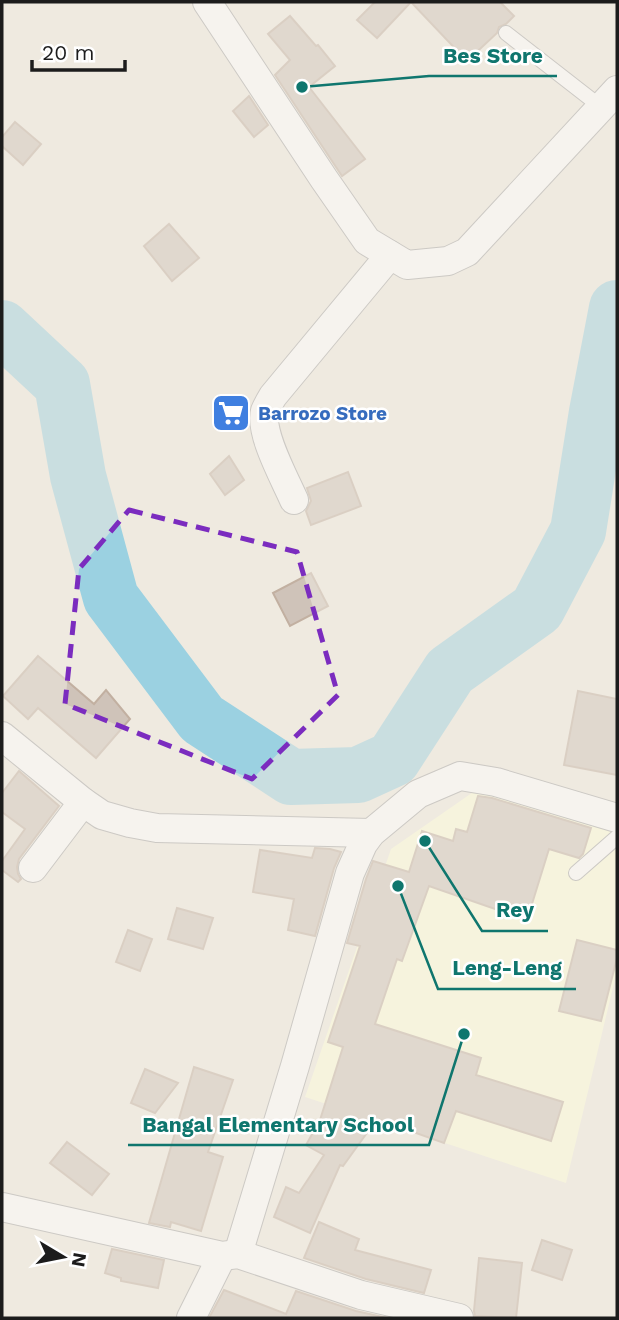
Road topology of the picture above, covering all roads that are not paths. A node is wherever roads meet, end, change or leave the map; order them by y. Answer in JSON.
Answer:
{"nodes":[{"id":1,"x":217,"y":6,"type":"edge"},
{"id":2,"x":506,"y":33,"type":"dead end"},
{"id":3,"x":609,"y":98,"type":"edge"},
{"id":4,"x":390,"y":255,"type":"junction"},
{"id":5,"x":294,"y":500,"type":"dead end"},
{"id":6,"x":2,"y":736,"type":"edge"},
{"id":7,"x":83,"y":802,"type":"junction"},
{"id":8,"x":617,"y":818,"type":"edge"},
{"id":9,"x":370,"y":833,"type":"junction"},
{"id":10,"x":617,"y":837,"type":"edge"},
{"id":11,"x":33,"y":868,"type":"dead end"},
{"id":12,"x":576,"y":873,"type":"dead end"},
{"id":13,"x":2,"y":1207,"type":"edge"},
{"id":14,"x":230,"y":1255,"type":"junction"},
{"id":15,"x":358,"y":1307,"type":"edge"},
{"id":16,"x":191,"y":1318,"type":"edge"},
{"id":17,"x":459,"y":1318,"type":"edge"}],
"edges":[{"from":1,"to":4,"type":"street"},
{"from":2,"to":3,"type":"lane"},
{"from":3,"to":4,"type":"street"},
{"from":4,"to":5,"type":"street"},
{"from":6,"to":7,"type":"street"},
{"from":7,"to":9,"type":"street"},
{"from":7,"to":11,"type":"street"},
{"from":8,"to":9,"type":"street"},
{"from":9,"to":14,"type":"street"},
{"from":10,"to":12,"type":"lane"},
{"from":13,"to":14,"type":"street"},
{"from":14,"to":15,"type":"street"},
{"from":14,"to":16,"type":"street"},
{"from":15,"to":17,"type":"street"}]}
